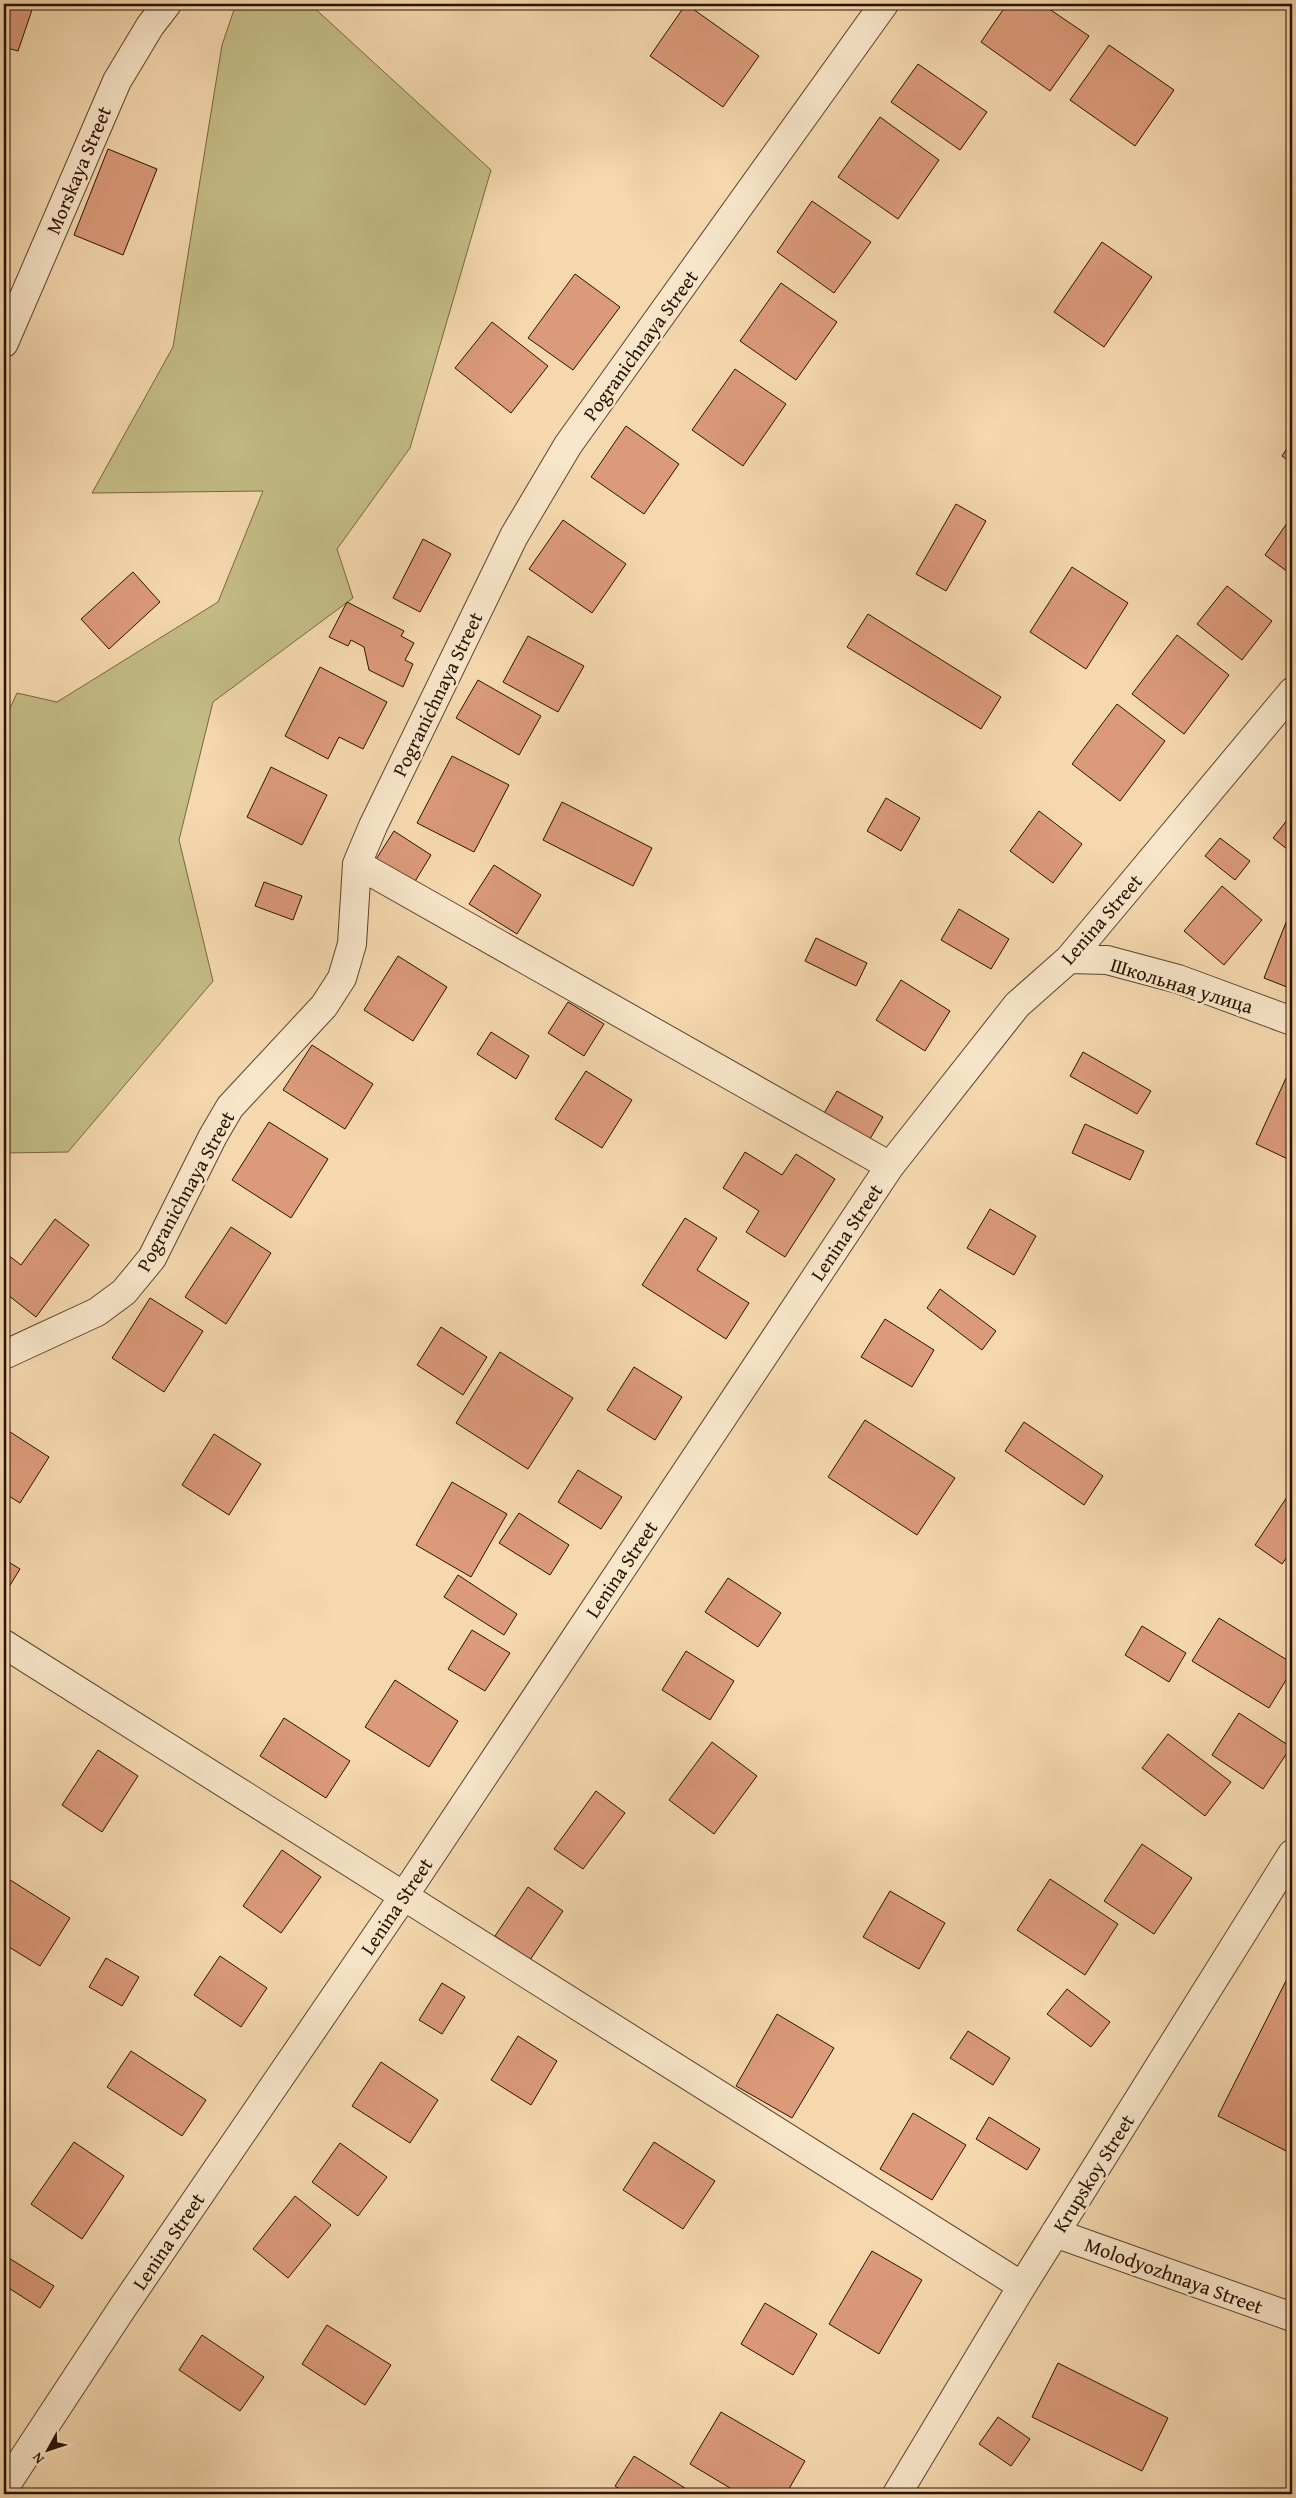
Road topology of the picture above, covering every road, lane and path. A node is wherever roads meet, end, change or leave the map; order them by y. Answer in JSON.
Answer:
{"nodes":[{"id":1,"x":167,"y":4,"type":"edge"},
{"id":2,"x":884,"y":4,"type":"edge"},
{"id":3,"x":4,"y":343,"type":"edge"},
{"id":4,"x":1292,"y":692,"type":"edge"},
{"id":5,"x":357,"y":864,"type":"junction"},
{"id":6,"x":1069,"y":959,"type":"junction"},
{"id":7,"x":1292,"y":1021,"type":"edge"},
{"id":8,"x":890,"y":1166,"type":"junction"},
{"id":9,"x":4,"y":1354,"type":"edge"},
{"id":10,"x":4,"y":1644,"type":"edge"},
{"id":11,"x":1292,"y":1854,"type":"edge"},
{"id":12,"x":403,"y":1897,"type":"junction"},
{"id":13,"x":1055,"y":2233,"type":"junction"},
{"id":14,"x":1022,"y":2286,"type":"junction"},
{"id":15,"x":1292,"y":2317,"type":"edge"},
{"id":16,"x":4,"y":2488,"type":"edge"},
{"id":17,"x":896,"y":2494,"type":"edge"}],
"edges":[{"from":1,"to":3,"type":"street","name":"Morskaya Street"},
{"from":2,"to":5,"type":"street","name":"Pogranichnaya Street"},
{"from":4,"to":6,"type":"street","name":"Lenina Street"},
{"from":5,"to":8,"type":"street"},
{"from":5,"to":9,"type":"street","name":"Pogranichnaya Street"},
{"from":6,"to":7,"type":"street","name":"Школьная улица"},
{"from":6,"to":8,"type":"street","name":"Lenina Street"},
{"from":8,"to":12,"type":"street","name":"Lenina Street"},
{"from":10,"to":12,"type":"street"},
{"from":11,"to":13,"type":"street","name":"Krupskoy Street"},
{"from":12,"to":14,"type":"street"},
{"from":12,"to":16,"type":"street","name":"Lenina Street"},
{"from":13,"to":14,"type":"street","name":"Krupskoy Street"},
{"from":13,"to":15,"type":"street","name":"Molodyozhnaya Street"},
{"from":14,"to":17,"type":"street","name":"Krupskoy Street"}]}
